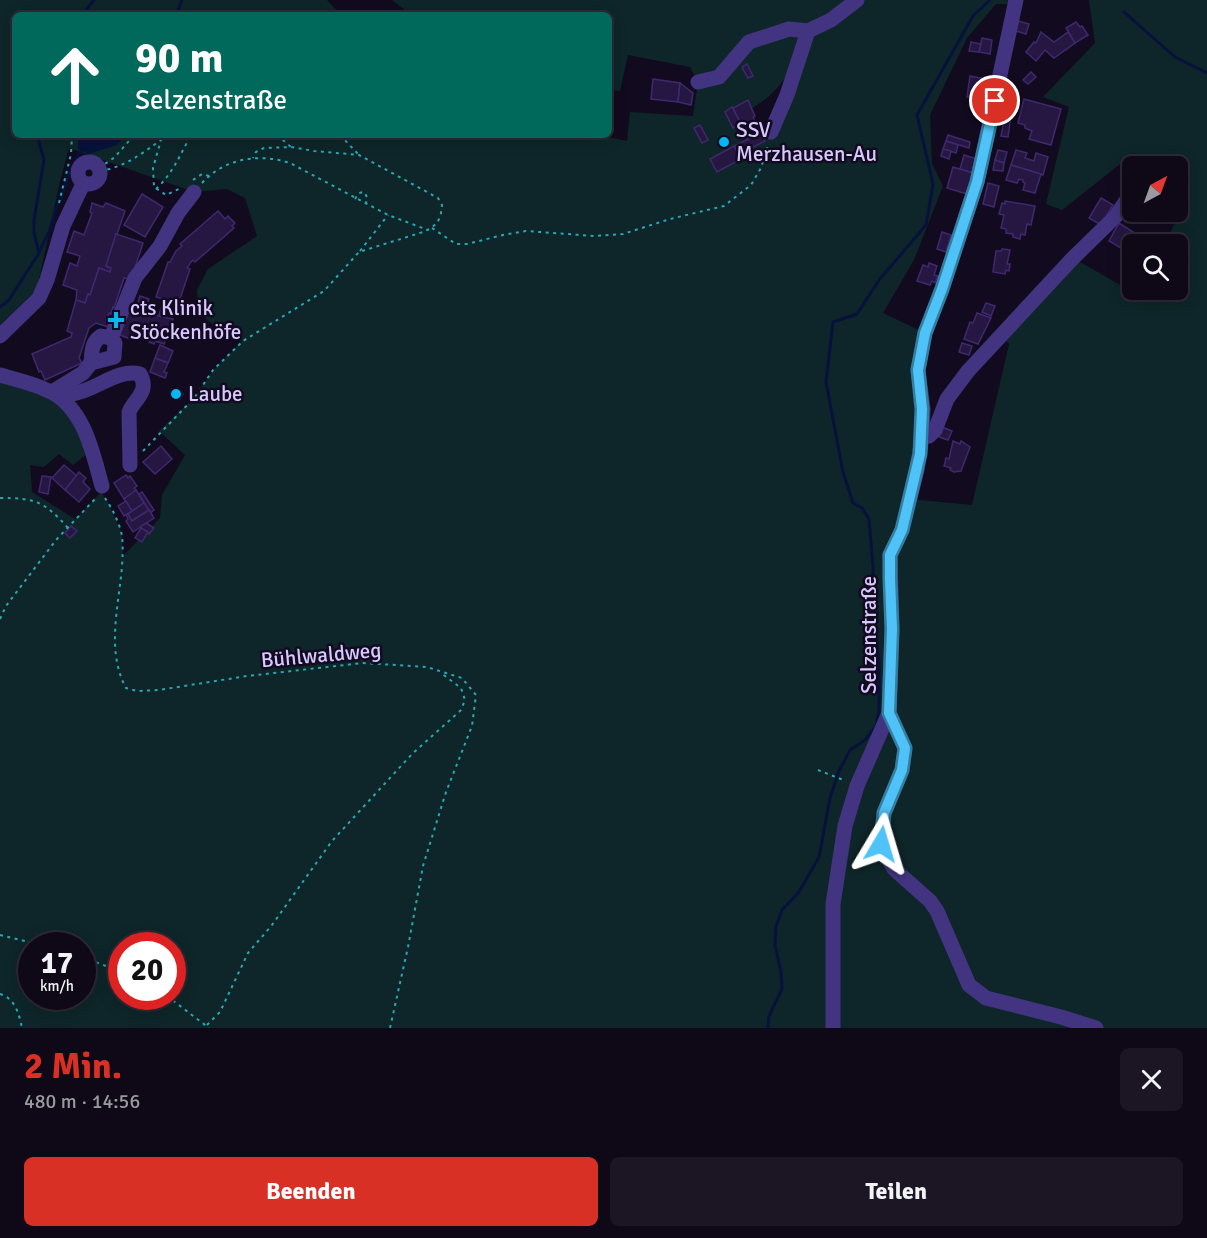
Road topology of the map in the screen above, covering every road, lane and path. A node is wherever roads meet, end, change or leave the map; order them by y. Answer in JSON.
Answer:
{"nodes":[{"id":1,"x":857,"y":0,"type":"edge"},
{"id":2,"x":1016,"y":0,"type":"edge"},
{"id":3,"x":808,"y":31,"type":"junction"},
{"id":4,"x":698,"y":82,"type":"dead end"},
{"id":5,"x":771,"y":132,"type":"joint"},
{"id":6,"x":72,"y":138,"type":"edge"},
{"id":7,"x":131,"y":138,"type":"edge"},
{"id":8,"x":189,"y":138,"type":"edge"},
{"id":9,"x":280,"y":138,"type":"edge"},
{"id":10,"x":343,"y":138,"type":"edge"},
{"id":11,"x":291,"y":147,"type":"junction"},
{"id":12,"x":359,"y":155,"type":"junction"},
{"id":13,"x":253,"y":158,"type":"junction"},
{"id":14,"x":100,"y":169,"type":"junction"},
{"id":15,"x":156,"y":189,"type":"junction"},
{"id":16,"x":194,"y":192,"type":"joint"},
{"id":17,"x":355,"y":199,"type":"junction"},
{"id":18,"x":173,"y":200,"type":"dead end"},
{"id":19,"x":366,"y":203,"type":"junction"},
{"id":20,"x":1122,"y":207,"type":"edge"},
{"id":21,"x":388,"y":215,"type":"junction"},
{"id":22,"x":63,"y":225,"type":"junction"},
{"id":23,"x":430,"y":229,"type":"junction"},
{"id":24,"x":359,"y":252,"type":"junction"},
{"id":25,"x":0,"y":336,"type":"edge"},
{"id":26,"x":0,"y":375,"type":"edge"},
{"id":27,"x":56,"y":395,"type":"junction"},
{"id":28,"x":922,"y":437,"type":"junction"},
{"id":29,"x":130,"y":465,"type":"joint"},
{"id":30,"x":102,"y":489,"type":"junction"},
{"id":31,"x":0,"y":498,"type":"edge"},
{"id":32,"x":68,"y":528,"type":"junction"},
{"id":33,"x":0,"y":619,"type":"edge"},
{"id":34,"x":438,"y":671,"type":"junction"},
{"id":35,"x":889,"y":713,"type":"junction"},
{"id":36,"x":818,"y":770,"type":"dead end"},
{"id":37,"x":847,"y":782,"type":"dead end"},
{"id":38,"x":0,"y":935,"type":"edge"},
{"id":39,"x":18,"y":939,"type":"edge"},
{"id":40,"x":0,"y":994,"type":"edge"},
{"id":41,"x":186,"y":1010,"type":"edge"},
{"id":42,"x":208,"y":1027,"type":"edge"},
{"id":43,"x":22,"y":1028,"type":"edge"},
{"id":44,"x":390,"y":1028,"type":"edge"},
{"id":45,"x":833,"y":1028,"type":"edge"},
{"id":46,"x":1096,"y":1028,"type":"edge"}],
"edges":[{"from":1,"to":3,"type":"street"},
{"from":2,"to":28,"type":"street","name":"Selzenstraße"},
{"from":3,"to":4,"type":"street"},
{"from":3,"to":5,"type":"street"},
{"from":5,"to":23,"type":"path"},
{"from":6,"to":22,"type":"path"},
{"from":7,"to":14,"type":"path"},
{"from":8,"to":15,"type":"path"},
{"from":9,"to":11,"type":"path"},
{"from":10,"to":12,"type":"path"},
{"from":11,"to":12,"type":"path"},
{"from":11,"to":13,"type":"path"},
{"from":12,"to":23,"type":"path"},
{"from":13,"to":16,"type":"path"},
{"from":13,"to":17,"type":"path"},
{"from":14,"to":15,"type":"path"},
{"from":14,"to":22,"type":"street"},
{"from":15,"to":18,"type":"path"},
{"from":16,"to":27,"type":"street"},
{"from":17,"to":19,"type":"path"},
{"from":17,"to":19,"type":"path"},
{"from":19,"to":21,"type":"path"},
{"from":20,"to":28,"type":"street"},
{"from":21,"to":23,"type":"path"},
{"from":21,"to":24,"type":"path"},
{"from":22,"to":25,"type":"street"},
{"from":23,"to":24,"type":"path"},
{"from":24,"to":29,"type":"path"},
{"from":26,"to":27,"type":"street"},
{"from":27,"to":29,"type":"street"},
{"from":27,"to":30,"type":"street"},
{"from":28,"to":35,"type":"street","name":"Selzenstraße"},
{"from":30,"to":32,"type":"path"},
{"from":30,"to":34,"type":"path","name":"Bühlwaldweg"},
{"from":31,"to":32,"type":"path"},
{"from":32,"to":33,"type":"path"},
{"from":34,"to":42,"type":"path"},
{"from":34,"to":44,"type":"path","name":"Bühlwaldweg"},
{"from":35,"to":45,"type":"street","name":"Selzenstraße"},
{"from":35,"to":46,"type":"street"},
{"from":36,"to":37,"type":"path"},
{"from":38,"to":39,"type":"path"},
{"from":40,"to":43,"type":"path"},
{"from":41,"to":42,"type":"path"}]}
